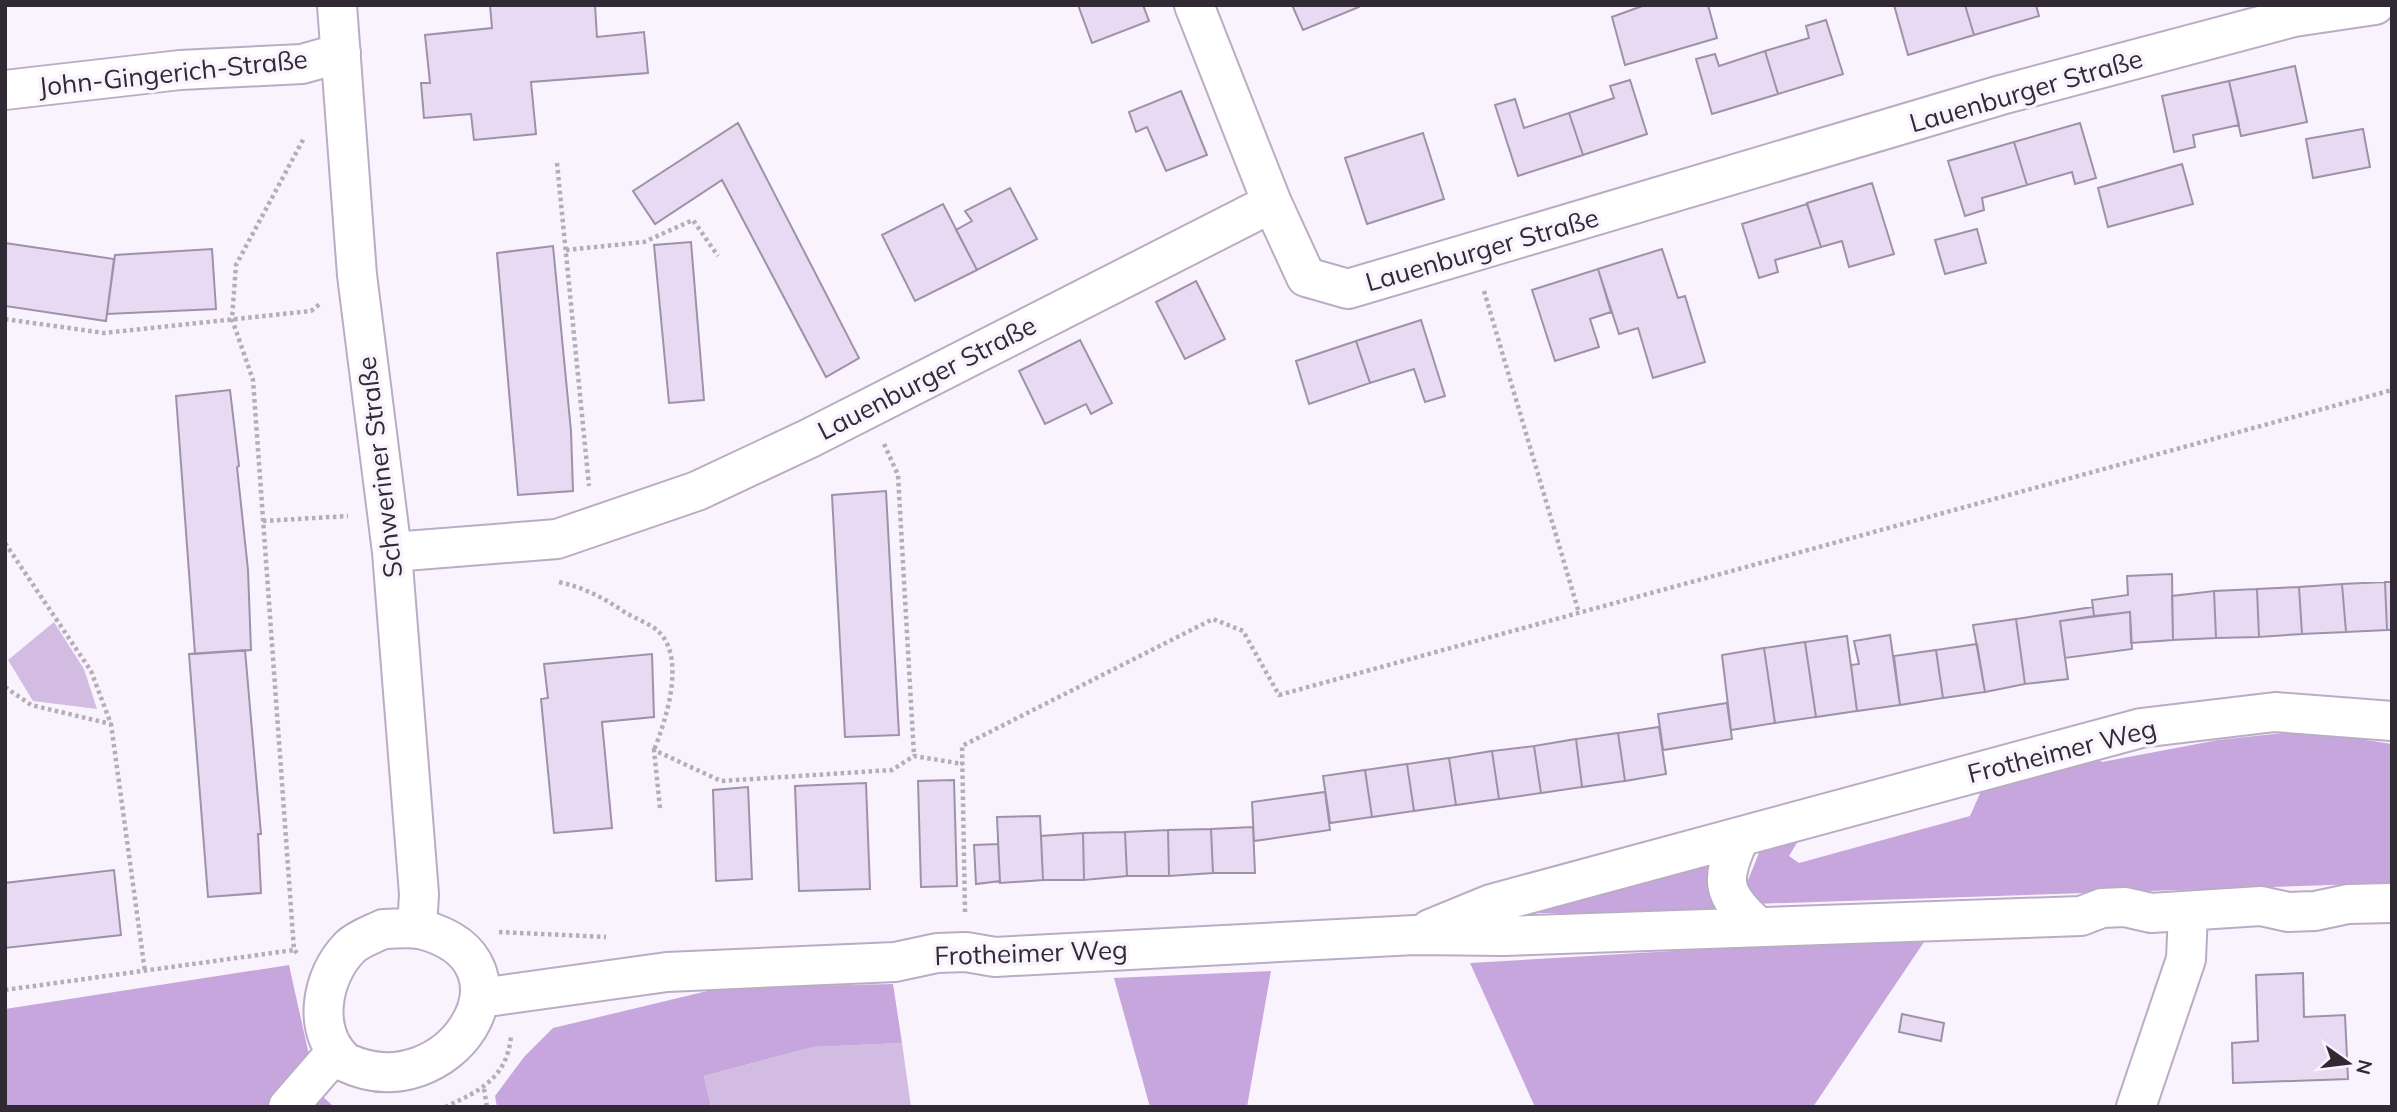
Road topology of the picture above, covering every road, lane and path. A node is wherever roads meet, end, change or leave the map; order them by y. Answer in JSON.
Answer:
{"nodes":[{"id":1,"x":338,"y":5,"type":"edge"},
{"id":2,"x":1194,"y":5,"type":"edge"},
{"id":3,"x":2375,"y":5,"type":"edge"},
{"id":4,"x":341,"y":53,"type":"junction"},
{"id":5,"x":5,"y":90,"type":"edge"},
{"id":6,"x":304,"y":127,"type":"dead end"},
{"id":7,"x":557,"y":163,"type":"dead end"},
{"id":8,"x":1272,"y":203,"type":"junction"},
{"id":9,"x":566,"y":250,"type":"junction"},
{"id":10,"x":1473,"y":254,"type":"junction"},
{"id":11,"x":718,"y":256,"type":"dead end"},
{"id":12,"x":357,"y":275,"type":"junction"},
{"id":13,"x":5,"y":319,"type":"edge"},
{"id":14,"x":232,"y":319,"type":"junction"},
{"id":15,"x":2392,"y":390,"type":"edge"},
{"id":16,"x":869,"y":408,"type":"junction"},
{"id":17,"x":387,"y":513,"type":"junction"},
{"id":18,"x":263,"y":521,"type":"junction"},
{"id":19,"x":593,"y":526,"type":"junction"},
{"id":20,"x":519,"y":542,"type":"junction"},
{"id":21,"x":5,"y":543,"type":"edge"},
{"id":22,"x":392,"y":552,"type":"junction"},
{"id":23,"x":1580,"y":612,"type":"junction"},
{"id":24,"x":5,"y":687,"type":"edge"},
{"id":25,"x":2392,"y":722,"type":"edge"},
{"id":26,"x":111,"y":724,"type":"junction"},
{"id":27,"x":654,"y":750,"type":"junction"},
{"id":28,"x":914,"y":756,"type":"junction"},
{"id":29,"x":963,"y":764,"type":"junction"},
{"id":30,"x":660,"y":808,"type":"dead end"},
{"id":31,"x":1740,"y":837,"type":"junction"},
{"id":32,"x":2392,"y":903,"type":"edge"},
{"id":33,"x":2188,"y":912,"type":"junction"},
{"id":34,"x":1756,"y":925,"type":"junction"},
{"id":35,"x":417,"y":929,"type":"junction"},
{"id":36,"x":488,"y":932,"type":"dead end"},
{"id":37,"x":1415,"y":935,"type":"junction"},
{"id":38,"x":611,"y":937,"type":"dead end"},
{"id":39,"x":966,"y":952,"type":"junction"},
{"id":40,"x":145,"y":972,"type":"junction"},
{"id":41,"x":5,"y":990,"type":"edge"},
{"id":42,"x":480,"y":998,"type":"junction"},
{"id":43,"x":335,"y":1053,"type":"junction"},
{"id":44,"x":484,"y":1089,"type":"dead end"},
{"id":45,"x":288,"y":1107,"type":"edge"},
{"id":46,"x":487,"y":1107,"type":"edge"},
{"id":47,"x":2136,"y":1107,"type":"edge"}],
"edges":[{"from":1,"to":4,"type":"street","name":"Schweriner Straße"},
{"from":2,"to":8,"type":"street"},
{"from":3,"to":10,"type":"street","name":"Lauenburger Straße"},
{"from":4,"to":5,"type":"street","name":"John-Gingerich-Straße"},
{"from":4,"to":12,"type":"street","name":"Schweriner Straße"},
{"from":6,"to":14,"type":"path"},
{"from":7,"to":9,"type":"path"},
{"from":8,"to":10,"type":"street","name":"Lauenburger Straße"},
{"from":8,"to":16,"type":"street","name":"Lauenburger Straße"},
{"from":9,"to":11,"type":"path"},
{"from":9,"to":19,"type":"path"},
{"from":10,"to":23,"type":"path"},
{"from":12,"to":14,"type":"path"},
{"from":12,"to":17,"type":"street","name":"Schweriner Straße"},
{"from":13,"to":14,"type":"path"},
{"from":14,"to":18,"type":"path"},
{"from":15,"to":23,"type":"path"},
{"from":16,"to":19,"type":"street","name":"Lauenburger Straße"},
{"from":16,"to":28,"type":"path"},
{"from":17,"to":18,"type":"path"},
{"from":17,"to":22,"type":"street","name":"Schweriner Straße"},
{"from":18,"to":40,"type":"path"},
{"from":19,"to":20,"type":"street","name":"Lauenburger Straße"},
{"from":20,"to":22,"type":"street","name":"Lauenburger Straße"},
{"from":20,"to":27,"type":"path"},
{"from":21,"to":26,"type":"path"},
{"from":22,"to":35,"type":"street","name":"Schweriner Straße"},
{"from":23,"to":29,"type":"path"},
{"from":24,"to":26,"type":"path"},
{"from":25,"to":31,"type":"street","name":"Frotheimer Weg"},
{"from":26,"to":40,"type":"path"},
{"from":27,"to":28,"type":"path"},
{"from":27,"to":30,"type":"path"},
{"from":28,"to":29,"type":"path"},
{"from":29,"to":39,"type":"path"},
{"from":31,"to":34,"type":"street"},
{"from":31,"to":37,"type":"street","name":"Frotheimer Weg"},
{"from":32,"to":33,"type":"street","name":"Frotheimer Weg"},
{"from":33,"to":34,"type":"street","name":"Frotheimer Weg"},
{"from":33,"to":47,"type":"street"},
{"from":34,"to":37,"type":"street","name":"Frotheimer Weg"},
{"from":35,"to":42,"type":"street"},
{"from":35,"to":43,"type":"street"},
{"from":36,"to":38,"type":"path"},
{"from":37,"to":39,"type":"street","name":"Frotheimer Weg"},
{"from":39,"to":42,"type":"street","name":"Frotheimer Weg"},
{"from":40,"to":41,"type":"path"},
{"from":42,"to":43,"type":"street"},
{"from":43,"to":45,"type":"street"},
{"from":44,"to":46,"type":"path"}]}
